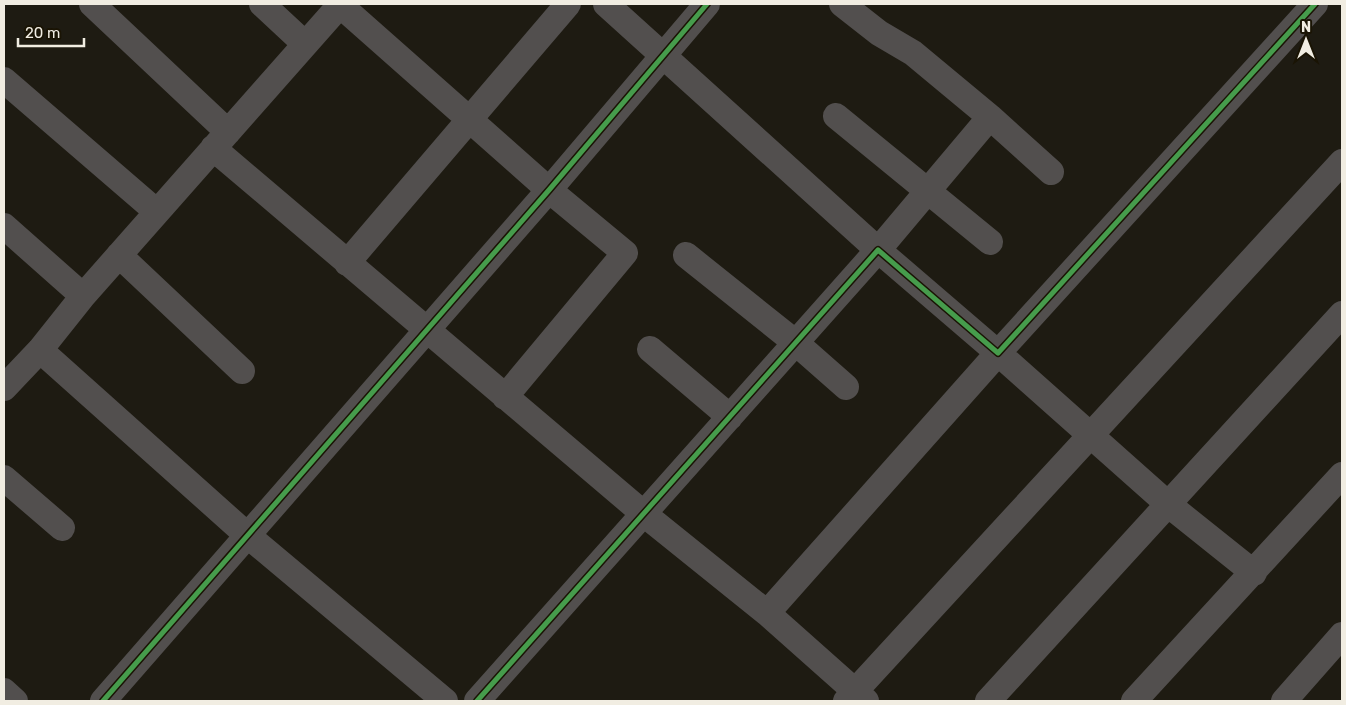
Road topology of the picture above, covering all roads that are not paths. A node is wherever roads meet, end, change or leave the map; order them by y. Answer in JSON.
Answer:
{"nodes":[{"id":1,"x":92,"y":4,"type":"edge"},
{"id":2,"x":262,"y":4,"type":"edge"},
{"id":3,"x":341,"y":4,"type":"edge"},
{"id":4,"x":568,"y":4,"type":"edge"},
{"id":5,"x":606,"y":4,"type":"edge"},
{"id":6,"x":707,"y":4,"type":"edge"},
{"id":7,"x":842,"y":4,"type":"edge"},
{"id":8,"x":1315,"y":4,"type":"edge"},
{"id":9,"x":305,"y":44,"type":"junction"},
{"id":10,"x":665,"y":55,"type":"junction"},
{"id":11,"x":4,"y":80,"type":"edge"},
{"id":12,"x":836,"y":116,"type":"dead end"},
{"id":13,"x":990,"y":117,"type":"junction"},
{"id":14,"x":470,"y":119,"type":"junction"},
{"id":15,"x":221,"y":140,"type":"junction"},
{"id":16,"x":1342,"y":162,"type":"edge"},
{"id":17,"x":1051,"y":172,"type":"dead end"},
{"id":18,"x":548,"y":190,"type":"junction"},
{"id":19,"x":928,"y":191,"type":"junction"},
{"id":20,"x":157,"y":212,"type":"junction"},
{"id":21,"x":4,"y":226,"type":"edge"},
{"id":22,"x":990,"y":242,"type":"dead end"},
{"id":23,"x":878,"y":250,"type":"junction"},
{"id":24,"x":119,"y":255,"type":"junction"},
{"id":25,"x":686,"y":255,"type":"dead end"},
{"id":26,"x":347,"y":264,"type":"junction"},
{"id":27,"x":82,"y":296,"type":"junction"},
{"id":28,"x":1342,"y":314,"type":"edge"},
{"id":29,"x":427,"y":330,"type":"junction"},
{"id":30,"x":796,"y":343,"type":"junction"},
{"id":31,"x":650,"y":349,"type":"dead end"},
{"id":32,"x":40,"y":350,"type":"junction"},
{"id":33,"x":998,"y":352,"type":"junction"},
{"id":34,"x":242,"y":371,"type":"dead end"},
{"id":35,"x":5,"y":383,"type":"edge"},
{"id":36,"x":846,"y":386,"type":"dead end"},
{"id":37,"x":506,"y":397,"type":"junction"},
{"id":38,"x":730,"y":417,"type":"junction"},
{"id":39,"x":1092,"y":434,"type":"junction"},
{"id":40,"x":1342,"y":475,"type":"edge"},
{"id":41,"x":4,"y":478,"type":"edge"},
{"id":42,"x":1169,"y":505,"type":"junction"},
{"id":43,"x":644,"y":514,"type":"junction"},
{"id":44,"x":62,"y":528,"type":"dead end"},
{"id":45,"x":246,"y":535,"type":"junction"},
{"id":46,"x":1254,"y":573,"type":"junction"},
{"id":47,"x":767,"y":613,"type":"junction"},
{"id":48,"x":1342,"y":635,"type":"edge"},
{"id":49,"x":4,"y":691,"type":"edge"},
{"id":50,"x":856,"y":698,"type":"edge"},
{"id":51,"x":15,"y":701,"type":"edge"},
{"id":52,"x":103,"y":701,"type":"edge"},
{"id":53,"x":445,"y":701,"type":"edge"},
{"id":54,"x":477,"y":701,"type":"edge"},
{"id":55,"x":988,"y":701,"type":"edge"},
{"id":56,"x":1134,"y":701,"type":"edge"},
{"id":57,"x":1284,"y":701,"type":"edge"}],
"edges":[{"from":1,"to":15,"type":"street"},
{"from":2,"to":9,"type":"street"},
{"from":3,"to":9,"type":"street"},
{"from":3,"to":14,"type":"street"},
{"from":4,"to":14,"type":"street"},
{"from":5,"to":10,"type":"street"},
{"from":6,"to":10,"type":"street"},
{"from":7,"to":13,"type":"street"},
{"from":8,"to":33,"type":"street"},
{"from":9,"to":15,"type":"street"},
{"from":10,"to":18,"type":"street"},
{"from":10,"to":23,"type":"street"},
{"from":11,"to":20,"type":"street"},
{"from":12,"to":19,"type":"street"},
{"from":13,"to":17,"type":"street"},
{"from":13,"to":19,"type":"street"},
{"from":14,"to":18,"type":"street"},
{"from":14,"to":26,"type":"street"},
{"from":15,"to":20,"type":"street"},
{"from":15,"to":26,"type":"street"},
{"from":16,"to":39,"type":"street"},
{"from":18,"to":29,"type":"street"},
{"from":18,"to":37,"type":"street"},
{"from":19,"to":22,"type":"street"},
{"from":19,"to":23,"type":"street"},
{"from":20,"to":24,"type":"street"},
{"from":21,"to":27,"type":"street"},
{"from":23,"to":30,"type":"street"},
{"from":23,"to":33,"type":"street"},
{"from":24,"to":27,"type":"street"},
{"from":24,"to":34,"type":"street"},
{"from":25,"to":30,"type":"street"},
{"from":26,"to":29,"type":"street"},
{"from":27,"to":32,"type":"street"},
{"from":28,"to":42,"type":"street"},
{"from":29,"to":37,"type":"street"},
{"from":29,"to":45,"type":"street"},
{"from":30,"to":36,"type":"street"},
{"from":30,"to":38,"type":"street"},
{"from":31,"to":38,"type":"street"},
{"from":32,"to":35,"type":"street"},
{"from":32,"to":45,"type":"street"},
{"from":33,"to":39,"type":"street"},
{"from":33,"to":47,"type":"street"},
{"from":37,"to":43,"type":"street"},
{"from":38,"to":43,"type":"street"},
{"from":39,"to":42,"type":"street"},
{"from":39,"to":50,"type":"street"},
{"from":40,"to":46,"type":"street"},
{"from":41,"to":44,"type":"street"},
{"from":42,"to":46,"type":"street"},
{"from":42,"to":55,"type":"street"},
{"from":43,"to":47,"type":"street"},
{"from":43,"to":54,"type":"street"},
{"from":45,"to":52,"type":"street"},
{"from":45,"to":53,"type":"street"},
{"from":46,"to":56,"type":"street"},
{"from":47,"to":50,"type":"street"},
{"from":48,"to":57,"type":"street"},
{"from":49,"to":51,"type":"street"}]}
